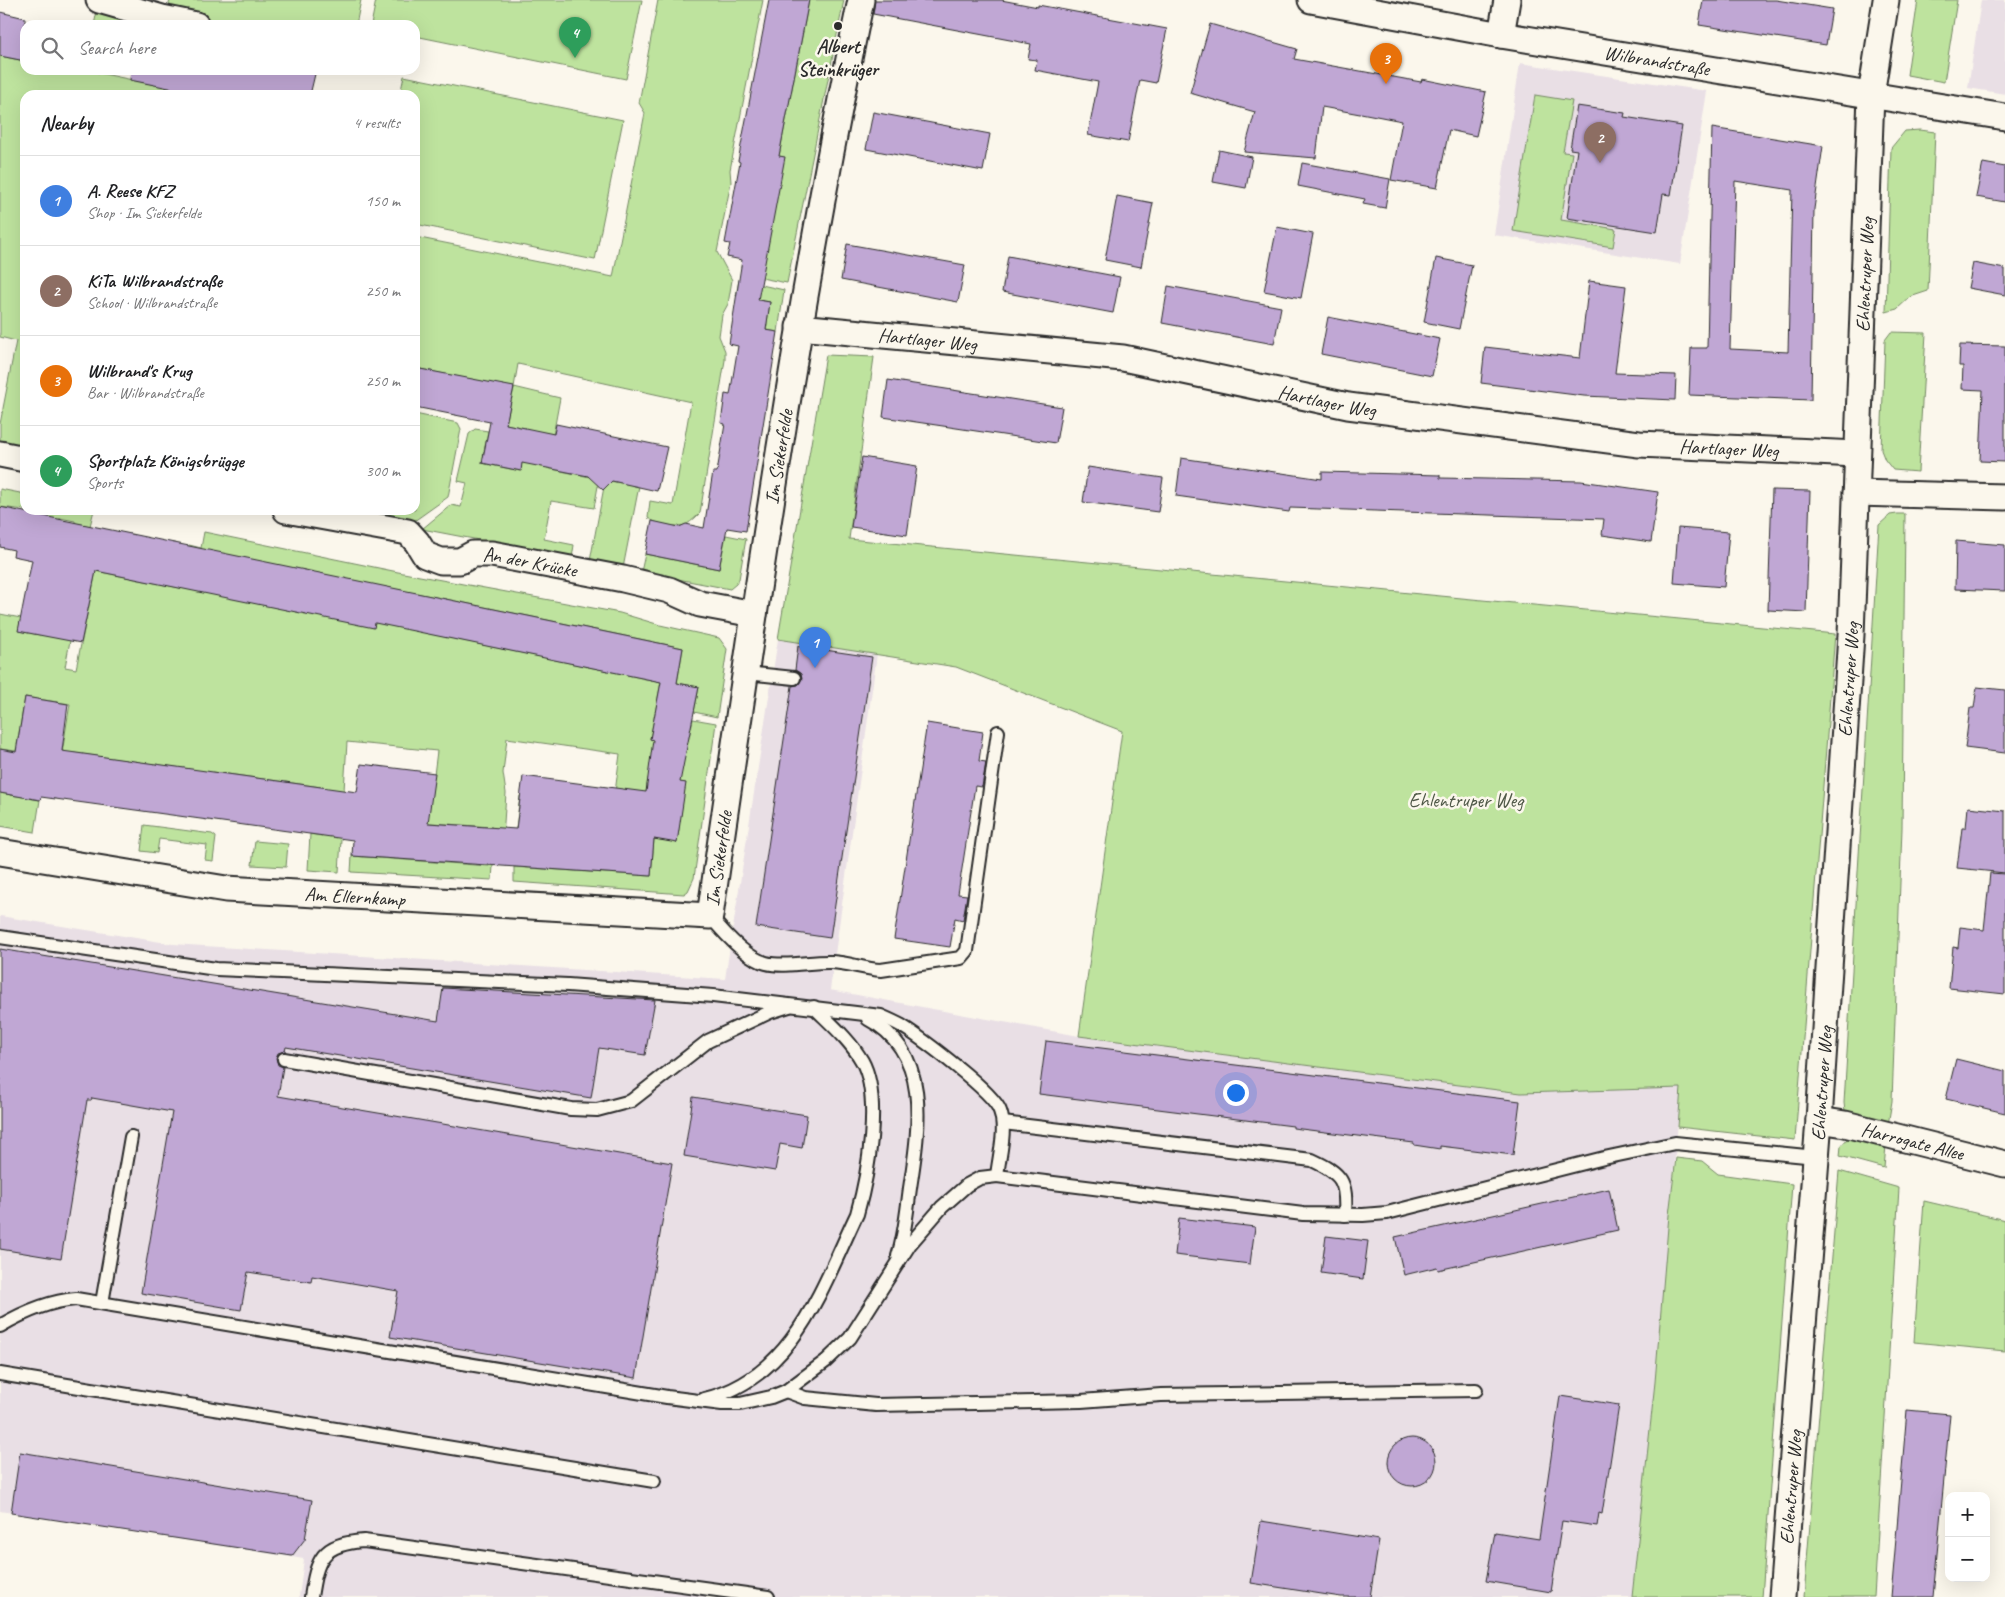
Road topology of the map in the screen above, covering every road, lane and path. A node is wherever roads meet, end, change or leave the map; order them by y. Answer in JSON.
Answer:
{"nodes":[{"id":1,"x":99,"y":0,"type":"edge"},
{"id":2,"x":861,"y":0,"type":"edge"},
{"id":3,"x":1311,"y":0,"type":"edge"},
{"id":4,"x":1507,"y":0,"type":"edge"},
{"id":5,"x":1886,"y":0,"type":"edge"},
{"id":6,"x":172,"y":20,"type":"edge"},
{"id":7,"x":1501,"y":35,"type":"junction"},
{"id":8,"x":1872,"y":95,"type":"junction"},
{"id":9,"x":2005,"y":117,"type":"edge"},
{"id":10,"x":799,"y":328,"type":"junction"},
{"id":11,"x":0,"y":454,"type":"edge"},
{"id":12,"x":1857,"y":454,"type":"junction"},
{"id":13,"x":20,"y":459,"type":"edge"},
{"id":14,"x":1856,"y":492,"type":"junction"},
{"id":15,"x":2005,"y":497,"type":"edge"},
{"id":16,"x":314,"y":515,"type":"edge"},
{"id":17,"x":754,"y":614,"type":"junction"},
{"id":18,"x":746,"y":673,"type":"junction"},
{"id":19,"x":794,"y":678,"type":"dead end"},
{"id":20,"x":998,"y":732,"type":"dead end"},
{"id":21,"x":0,"y":852,"type":"edge"},
{"id":22,"x":710,"y":916,"type":"junction"},
{"id":23,"x":0,"y":937,"type":"edge"},
{"id":24,"x":794,"y":1005,"type":"junction"},
{"id":25,"x":814,"y":1007,"type":"junction"},
{"id":26,"x":851,"y":1012,"type":"junction"},
{"id":27,"x":284,"y":1059,"type":"dead end"},
{"id":28,"x":1819,"y":1120,"type":"junction"},
{"id":29,"x":1003,"y":1124,"type":"junction"},
{"id":30,"x":132,"y":1137,"type":"dead end"},
{"id":31,"x":1816,"y":1157,"type":"junction"},
{"id":32,"x":2005,"y":1164,"type":"edge"},
{"id":33,"x":997,"y":1176,"type":"junction"},
{"id":34,"x":1345,"y":1215,"type":"junction"},
{"id":35,"x":896,"y":1265,"type":"junction"},
{"id":36,"x":102,"y":1303,"type":"junction"},
{"id":37,"x":0,"y":1326,"type":"edge"},
{"id":38,"x":0,"y":1374,"type":"edge"},
{"id":39,"x":1476,"y":1390,"type":"dead end"},
{"id":40,"x":786,"y":1391,"type":"junction"},
{"id":41,"x":667,"y":1397,"type":"junction"},
{"id":42,"x":654,"y":1481,"type":"dead end"},
{"id":43,"x":311,"y":1597,"type":"edge"},
{"id":44,"x":768,"y":1597,"type":"edge"},
{"id":45,"x":1782,"y":1597,"type":"edge"}],
"edges":[{"from":1,"to":6,"type":"street"},
{"from":2,"to":10,"type":"street","name":"Im Siekerfelde"},
{"from":3,"to":7,"type":"street","name":"Wilbrandstraße"},
{"from":4,"to":7,"type":"street"},
{"from":5,"to":8,"type":"street","name":"Ehlentruper Weg"},
{"from":7,"to":8,"type":"street","name":"Wilbrandstraße"},
{"from":8,"to":9,"type":"street","name":"Wilbrandstraße"},
{"from":8,"to":12,"type":"street","name":"Ehlentruper Weg"},
{"from":10,"to":12,"type":"street","name":"Hartlager Weg"},
{"from":10,"to":17,"type":"street","name":"Im Siekerfelde"},
{"from":11,"to":13,"type":"street"},
{"from":12,"to":14,"type":"street","name":"Ehlentruper Weg"},
{"from":14,"to":15,"type":"street"},
{"from":14,"to":28,"type":"street","name":"Ehlentruper Weg"},
{"from":16,"to":17,"type":"street","name":"An der Krücke"},
{"from":17,"to":18,"type":"street","name":"Im Siekerfelde"},
{"from":18,"to":19,"type":"lane"},
{"from":18,"to":22,"type":"street","name":"Im Siekerfelde"},
{"from":20,"to":22,"type":"lane"},
{"from":21,"to":22,"type":"street","name":"Am Ellernkamp"},
{"from":23,"to":24,"type":"lane"},
{"from":24,"to":25,"type":"lane"},
{"from":24,"to":27,"type":"lane"},
{"from":25,"to":26,"type":"lane"},
{"from":25,"to":41,"type":"lane"},
{"from":26,"to":29,"type":"lane"},
{"from":26,"to":35,"type":"lane"},
{"from":28,"to":31,"type":"street","name":"Ehlentruper Weg"},
{"from":28,"to":32,"type":"street","name":"Harrogate Allee"},
{"from":29,"to":33,"type":"lane"},
{"from":29,"to":34,"type":"lane"},
{"from":30,"to":36,"type":"lane"},
{"from":31,"to":34,"type":"lane"},
{"from":31,"to":45,"type":"street","name":"Ehlentruper Weg"},
{"from":33,"to":34,"type":"lane"},
{"from":33,"to":35,"type":"lane"},
{"from":35,"to":40,"type":"lane"},
{"from":36,"to":37,"type":"lane"},
{"from":36,"to":41,"type":"lane"},
{"from":38,"to":42,"type":"lane"},
{"from":39,"to":40,"type":"lane"},
{"from":40,"to":41,"type":"lane"},
{"from":43,"to":44,"type":"lane"}]}
